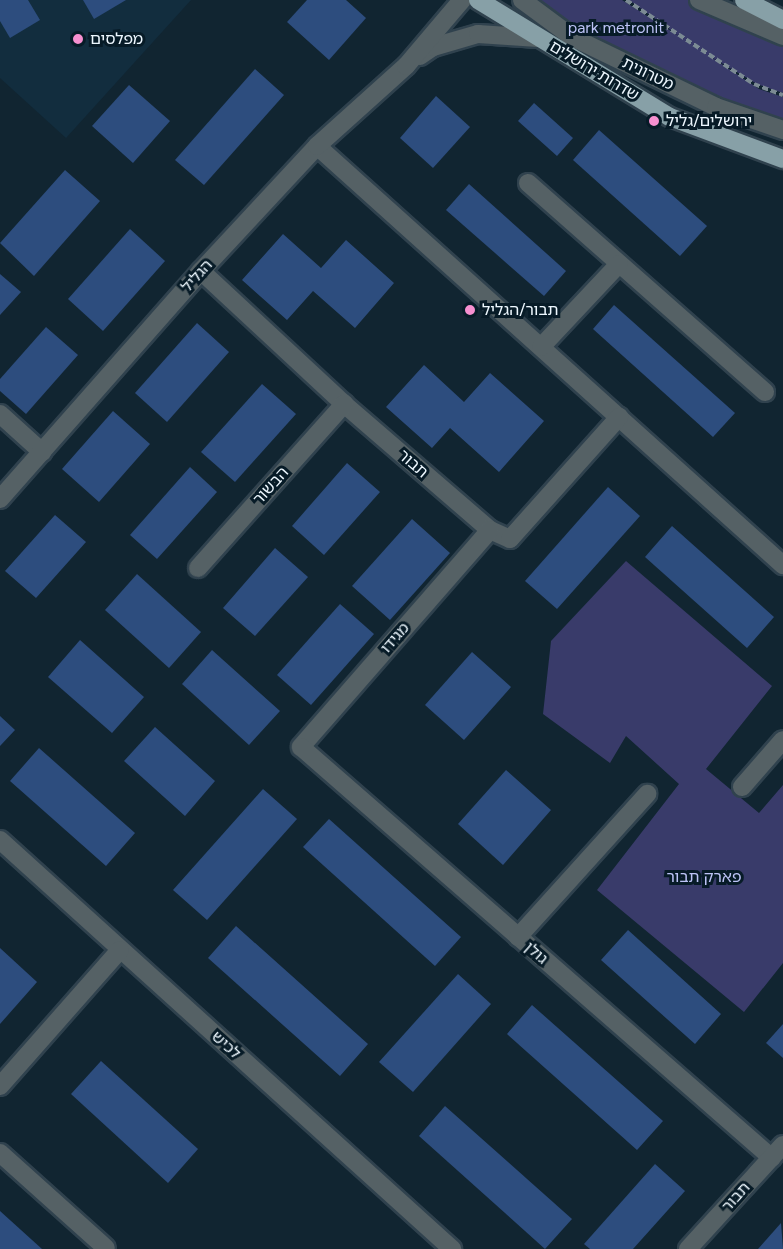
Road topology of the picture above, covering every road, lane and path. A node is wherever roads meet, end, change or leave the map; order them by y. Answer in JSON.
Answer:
{"nodes":[{"id":1,"x":462,"y":0,"type":"edge"},
{"id":2,"x":478,"y":0,"type":"edge"},
{"id":3,"x":522,"y":0,"type":"edge"},
{"id":4,"x":626,"y":0,"type":"edge"},
{"id":5,"x":699,"y":0,"type":"edge"},
{"id":6,"x":744,"y":0,"type":"edge"},
{"id":7,"x":783,"y":20,"type":"edge"},
{"id":8,"x":783,"y":36,"type":"edge"},
{"id":9,"x":538,"y":38,"type":"junction"},
{"id":10,"x":406,"y":66,"type":"junction"},
{"id":11,"x":783,"y":95,"type":"edge"},
{"id":12,"x":783,"y":130,"type":"edge"},
{"id":13,"x":317,"y":146,"type":"junction"},
{"id":14,"x":783,"y":159,"type":"edge"},
{"id":15,"x":528,"y":183,"type":"dead end"},
{"id":16,"x":619,"y":264,"type":"junction"},
{"id":17,"x":201,"y":271,"type":"junction"},
{"id":18,"x":541,"y":347,"type":"junction"},
{"id":19,"x":765,"y":392,"type":"dead end"},
{"id":20,"x":344,"y":404,"type":"junction"},
{"id":21,"x":0,"y":414,"type":"edge"},
{"id":22,"x":619,"y":417,"type":"junction"},
{"id":23,"x":42,"y":452,"type":"junction"},
{"id":24,"x":0,"y":499,"type":"edge"},
{"id":25,"x":490,"y":530,"type":"junction"},
{"id":26,"x":783,"y":565,"type":"edge"},
{"id":27,"x":198,"y":568,"type":"dead end"},
{"id":28,"x":783,"y":741,"type":"edge"},
{"id":29,"x":301,"y":747,"type":"joint"},
{"id":30,"x":742,"y":787,"type":"dead end"},
{"id":31,"x":647,"y":794,"type":"dead end"},
{"id":32,"x":0,"y":840,"type":"edge"},
{"id":33,"x":518,"y":937,"type":"junction"},
{"id":34,"x":120,"y":950,"type":"junction"},
{"id":35,"x":0,"y":1086,"type":"edge"},
{"id":36,"x":777,"y":1152,"type":"edge"},
{"id":37,"x":0,"y":1153,"type":"edge"},
{"id":38,"x":106,"y":1248,"type":"edge"},
{"id":39,"x":693,"y":1248,"type":"edge"},
{"id":40,"x":452,"y":1249,"type":"edge"}],
"edges":[{"from":1,"to":10,"type":"street","name":"הגליל"},
{"from":2,"to":9,"type":"main road","name":"שדרות ירושלים"},
{"from":3,"to":12,"type":"street","name":"מטרונית"},
{"from":4,"to":11,"type":"path"},
{"from":5,"to":8,"type":"street"},
{"from":6,"to":7,"type":"main road"},
{"from":9,"to":10,"type":"street","name":"הגליל"},
{"from":9,"to":14,"type":"main road","name":"שדרות ירושלים"},
{"from":10,"to":13,"type":"street","name":"הגליל"},
{"from":13,"to":17,"type":"street","name":"הגליל"},
{"from":13,"to":18,"type":"street"},
{"from":15,"to":16,"type":"street"},
{"from":16,"to":18,"type":"street"},
{"from":16,"to":19,"type":"street"},
{"from":17,"to":20,"type":"street","name":"תבור"},
{"from":17,"to":23,"type":"street","name":"הגליל"},
{"from":18,"to":22,"type":"street"},
{"from":20,"to":25,"type":"street","name":"תבור"},
{"from":20,"to":27,"type":"street","name":"הבשור"},
{"from":21,"to":23,"type":"street"},
{"from":22,"to":25,"type":"street"},
{"from":22,"to":26,"type":"street"},
{"from":23,"to":24,"type":"street","name":"הגליל"},
{"from":25,"to":29,"type":"street","name":"מגידו"},
{"from":28,"to":30,"type":"street"},
{"from":29,"to":33,"type":"street","name":"גולן"},
{"from":31,"to":33,"type":"street"},
{"from":32,"to":34,"type":"street","name":"לכיש"},
{"from":33,"to":36,"type":"street","name":"גולן"},
{"from":34,"to":35,"type":"street"},
{"from":34,"to":40,"type":"street","name":"לכיש"},
{"from":36,"to":39,"type":"street","name":"תבור"},
{"from":37,"to":38,"type":"street"}]}
